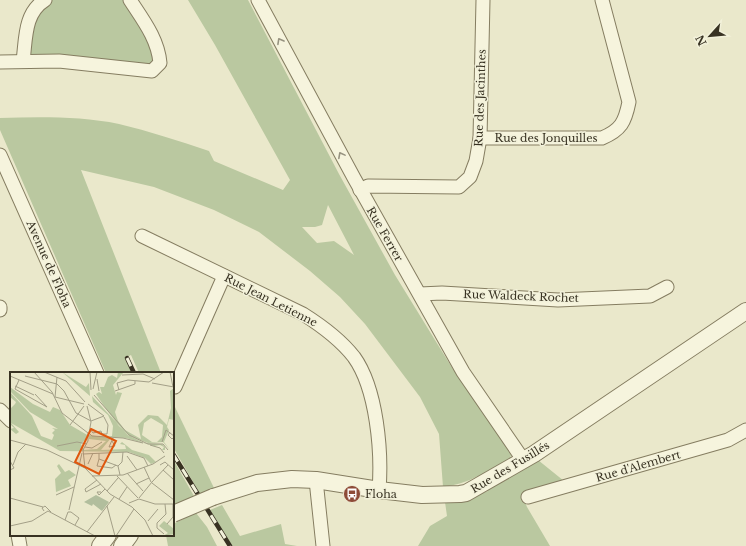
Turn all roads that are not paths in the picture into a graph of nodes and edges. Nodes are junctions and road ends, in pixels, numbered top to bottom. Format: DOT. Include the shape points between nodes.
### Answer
graph roads {
  1 [pos="45,0"];
  2 [pos="130,0"];
  3 [pos="258,0"];
  4 [pos="483,0"];
  5 [pos="602,0"];
  6 [pos="23,61"];
  7 [pos="0,62"];
  8 [pos="480,138"];
  9 [pos="0,155"];
  10 [pos="360,190"];
  11 [pos="142,236"];
  12 [pos="224,276"];
  13 [pos="667,287"];
  14 [pos="420,294"];
  15 [pos="0,307"];
  16 [pos="0,310"];
  17 [pos="746,311"];
  18 [pos="97,372"];
  19 [pos="175,387"];
  20 [pos="0,410"];
  21 [pos="10,420"];
  22 [pos="746,430"];
  23 [pos="524,460"];
  24 [pos="316,480"];
  25 [pos="379,490"];
  26 [pos="528,497"];
  27 [pos="174,514"];
  28 [pos="18,536"];
  29 [pos="107,536"];
  30 [pos="129,536"];
  31 [pos="20,546"];
  32 [pos="100,546"];
  33 [pos="122,546"];
  34 [pos="323,546"];
  1 -- 6 [label="street" via="32,11"];
  2 -- 6 [label="street" via="160,52 160,64 152,71 59,61"];
  10 -- 3 [label="street, Rue Ferrer, one-way"];
  4 -- 8 [label="street, Rue des Jacinthes"];
  5 -- 8 [label="street, Rue des Jonquilles" via="629,102 621,126 602,138"];
  6 -- 7 [label="street"];
  8 -- 10 [label="street, Rue des Jacinthes" via="470,177 459,187 368,186"];
  9 -- 18 [label="street, Avenue de Floha"];
  10 -- 14 [label="street, Rue Ferrer"];
  11 -- 12 [label="street, Rue Jean Letienne"];
  12 -- 19 [label="street"];
  12 -- 25 [label="street, Rue Jean Letienne" via="303,314 324,327 354,358 363,373 376,416"];
  13 -- 14 [label="street, Rue Waldeck Rochet" via="650,296 558,300"];
  14 -- 23 [label="street, Rue Ferrer" via="463,372"];
  15 -- 16 [label="street"];
  17 -- 23 [label="street, Rue des Fusillés"];
  20 -- 21 [label="street"];
  22 -- 26 [label="street, Rue d'Alembert" via="728,440"];
  23 -- 25 [label="street, Rue des Fusillés" via="477,488 460,494 422,495"];
  24 -- 25 [label="street, Rue des Fusillés"];
  24 -- 27 [label="street, Rue des Fusillés, bridge" via="271,481 241,488"];
  24 -- 34 [label="street"];
  28 -- 31 [label="street"];
  29 -- 32 [label="street"];
  30 -- 33 [label="street"];
}
